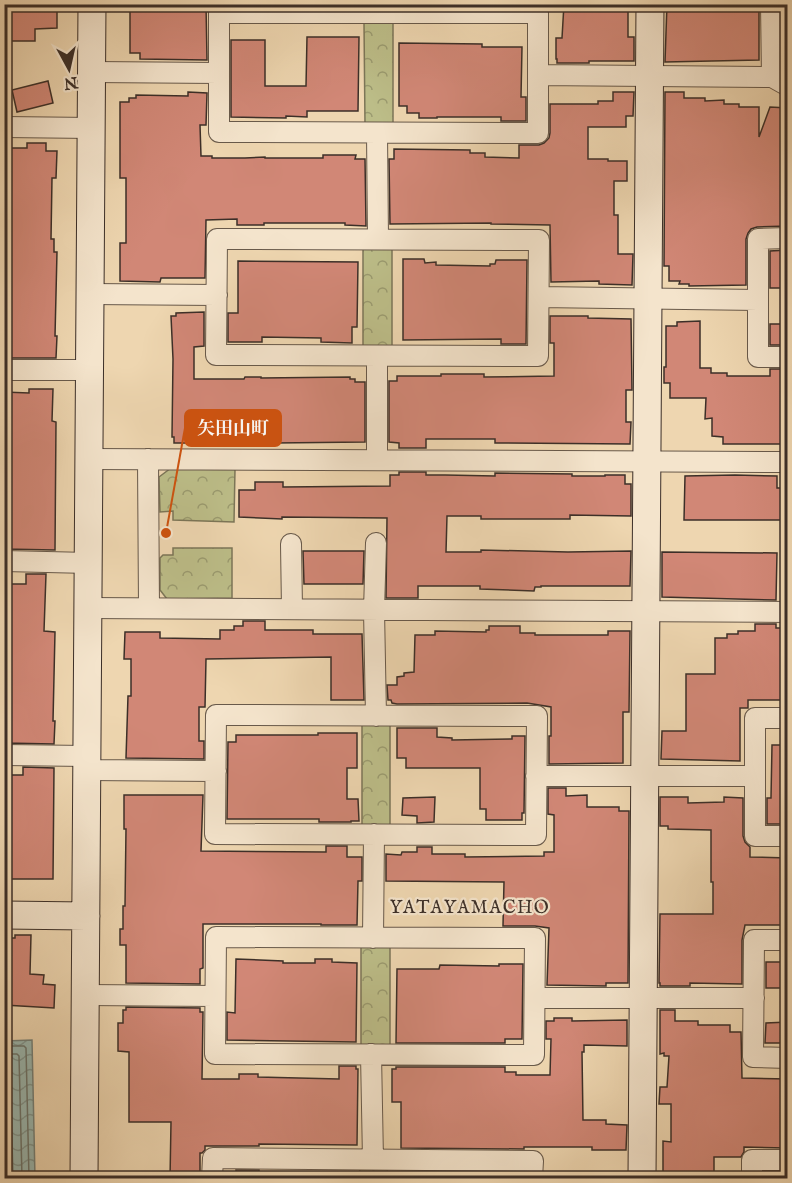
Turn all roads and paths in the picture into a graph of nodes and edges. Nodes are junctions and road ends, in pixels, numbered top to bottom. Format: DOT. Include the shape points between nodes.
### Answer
graph roads {
  1 [pos="92,4"];
  2 [pos="650,4"];
  3 [pos="771,4"];
  4 [pos="381,9"];
  5 [pos="92,72"];
  6 [pos="219,73"];
  7 [pos="538,75"];
  8 [pos="649,76"];
  9 [pos="780,82"];
  10 [pos="4,127"];
  11 [pos="92,128"];
  12 [pos="377,133"];
  13 [pos="788,238"];
  14 [pos="378,239"];
  15 [pos="90,294"];
  16 [pos="217,295"];
  17 [pos="538,297"];
  18 [pos="648,299"];
  19 [pos="758,300"];
  20 [pos="377,356"];
  21 [pos="788,357"];
  22 [pos="4,370"];
  23 [pos="90,370"];
  24 [pos="89,459"];
  25 [pos="148,459"];
  26 [pos="377,460"];
  27 [pos="647,461"];
  28 [pos="788,462"];
  29 [pos="291,543"];
  30 [pos="376,543"];
  31 [pos="4,561"];
  32 [pos="88,563"];
  33 [pos="88,608"];
  34 [pos="150,608"];
  35 [pos="292,609"];
  36 [pos="374,610"];
  37 [pos="646,612"];
  38 [pos="788,612"];
  39 [pos="376,716"];
  40 [pos="788,718"];
  41 [pos="4,755"];
  42 [pos="87,763"];
  43 [pos="216,771"];
  44 [pos="536,776"];
  45 [pos="645,776"];
  46 [pos="755,776"];
  47 [pos="374,834"];
  48 [pos="788,836"];
  49 [pos="4,915"];
  50 [pos="86,916"];
  51 [pos="373,938"];
  52 [pos="788,940"];
  53 [pos="85,995"];
  54 [pos="215,996"];
  55 [pos="535,998"];
  56 [pos="644,998"];
  57 [pos="754,998"];
  58 [pos="371,1054"];
  59 [pos="788,1058"];
  60 [pos="373,1160"];
  61 [pos="788,1160"];
  62 [pos="84,1179"];
  63 [pos="212,1179"];
  64 [pos="532,1179"];
  65 [pos="642,1179"];
  66 [pos="752,1179"];
  1 -- 5 [label="street"];
  2 -- 8 [label="street"];
  3 -- 9 [label="street"];
  4 -- 6 [label="street" via="219,13"];
  4 -- 7 [label="street" via="538,13"];
  5 -- 6 [label="street"];
  5 -- 11 [label="street"];
  6 -- 12 [label="street" via="219,132"];
  7 -- 8 [label="street"];
  7 -- 12 [label="street" via="538,133"];
  8 -- 9 [label="street"];
  8 -- 18 [label="street"];
  10 -- 11 [label="street"];
  11 -- 15 [label="street"];
  12 -- 14 [label="street"];
  13 -- 19 [label="street" via="758,239"];
  14 -- 16 [label="street" via="217,239"];
  14 -- 17 [label="street" via="539,240"];
  15 -- 16 [label="street"];
  15 -- 23 [label="street"];
  16 -- 20 [label="street" via="216,355"];
  17 -- 18 [label="street"];
  17 -- 20 [label="street" via="538,356"];
  18 -- 19 [label="street"];
  18 -- 27 [label="street"];
  19 -- 21 [label="street" via="758,357"];
  20 -- 26 [label="street"];
  22 -- 23 [label="street"];
  23 -- 24 [label="street"];
  24 -- 25 [label="street"];
  24 -- 32 [label="street"];
  25 -- 26 [label="street"];
  25 -- 34 [label="street"];
  26 -- 27 [label="street"];
  27 -- 28 [label="street"];
  27 -- 37 [label="street"];
  29 -- 35 [label="street"];
  30 -- 36 [label="street"];
  31 -- 32 [label="street"];
  32 -- 33 [label="street"];
  33 -- 34 [label="street"];
  33 -- 42 [label="street"];
  34 -- 35 [label="street"];
  35 -- 36 [label="street"];
  36 -- 37 [label="street"];
  36 -- 39 [label="street"];
  37 -- 38 [label="street"];
  37 -- 45 [label="street"];
  39 -- 43 [label="street" via="216,715"];
  39 -- 44 [label="street" via="537,716"];
  40 -- 46 [label="street" via="755,718"];
  41 -- 42 [label="street"];
  42 -- 43 [label="street"];
  42 -- 50 [label="street"];
  43 -- 47 [label="street" via="215,834"];
  44 -- 45 [label="street"];
  44 -- 47 [label="street" via="536,835"];
  45 -- 46 [label="street"];
  45 -- 56 [label="street"];
  46 -- 48 [label="street" via="755,836"];
  47 -- 51 [label="street"];
  49 -- 50 [label="street"];
  50 -- 53 [label="street"];
  51 -- 54 [label="street" via="216,937"];
  51 -- 55 [label="street" via="535,938"];
  52 -- 57 [label="street" via="754,940"];
  53 -- 54 [label="street"];
  53 -- 62 [label="street"];
  54 -- 58 [label="street" via="215,1054"];
  55 -- 56 [label="street"];
  55 -- 58 [label="street" via="534,1055"];
  56 -- 57 [label="street"];
  56 -- 65 [label="street"];
  57 -- 59 [label="street" via="753,1058"];
  58 -- 60 [label="street"];
  60 -- 63 [label="street" via="213,1158"];
  60 -- 64 [label="street" via="532,1161"];
  61 -- 66 [label="street" via="752,1160"];
}
